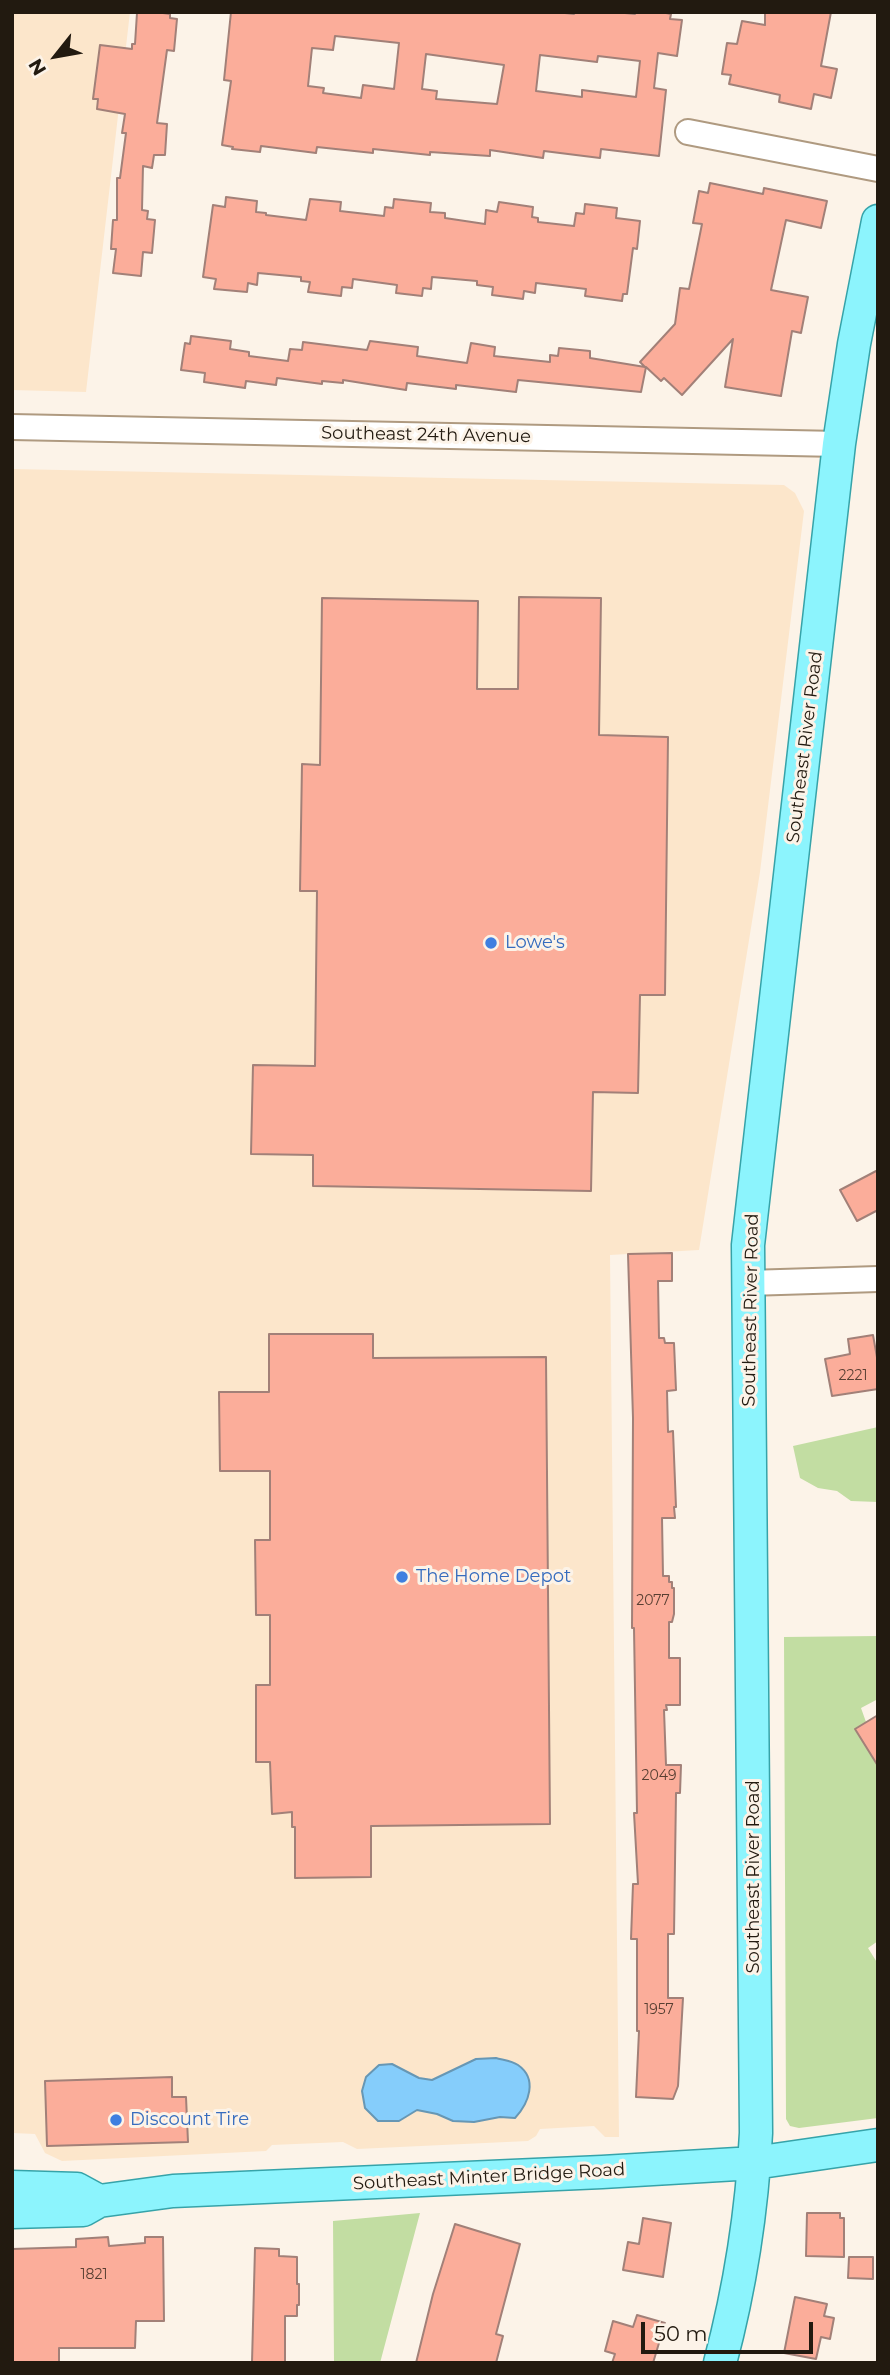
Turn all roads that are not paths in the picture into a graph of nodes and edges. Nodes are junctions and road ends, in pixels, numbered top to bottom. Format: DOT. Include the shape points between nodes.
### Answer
graph roads {
  1 [pos="688,132"];
  2 [pos="878,169"];
  3 [pos="878,221"];
  4 [pos="12,427"];
  5 [pos="839,444"];
  6 [pos="878,1279"];
  7 [pos="748,1283"];
  8 [pos="878,2146"];
  9 [pos="754,2163"];
  10 [pos="12,2187"];
  11 [pos="99,2201"];
  12 [pos="12,2212"];
  13 [pos="720,2363"];
  1 -- 2 [label="street"];
  3 -- 5 [label="main road, Southeast River Road"];
  4 -- 5 [label="street, Southeast 24th Avenue"];
  5 -- 7 [label="main road, Southeast River Road" via="753,1193"];
  6 -- 7 [label="street"];
  7 -- 9 [label="main road, Southeast River Road"];
  8 -- 9 [label="main road, Southeast Minter Bridge Road"];
  9 -- 11 [label="main road, Southeast Minter Bridge Road" via="173,2191"];
  9 -- 13 [label="main road, Southeast River Road" via="737,2292"];
  10 -- 11 [label="main road, Southeast Minter Bridge Road" via="77,2189"];
  11 -- 12 [label="main road, Southeast Minter Bridge Road" via="83,2210"];
}
